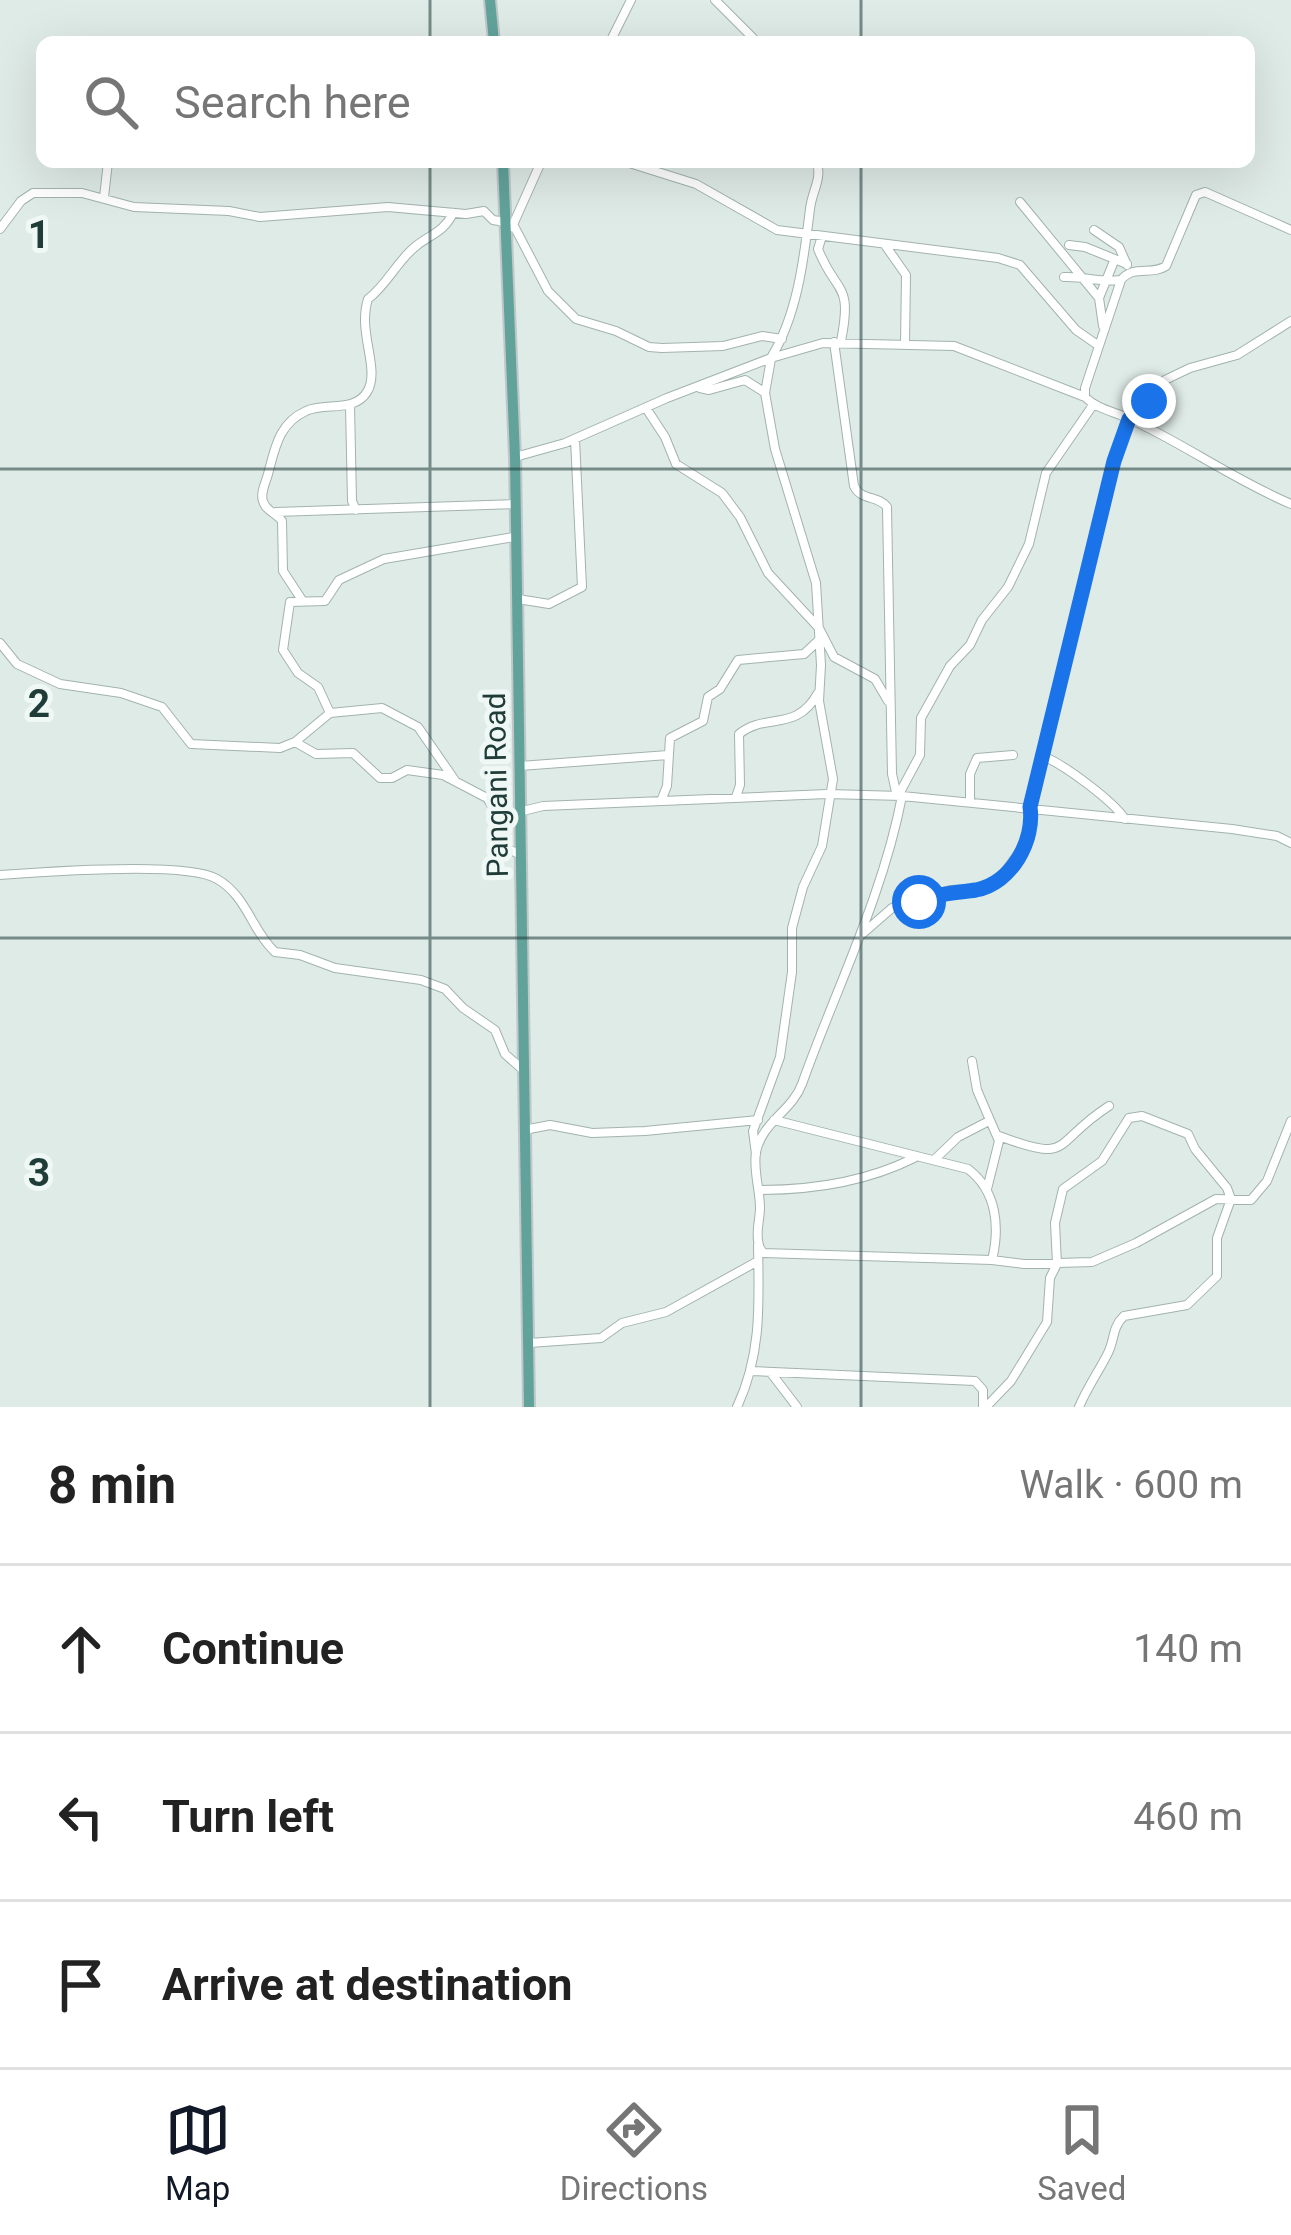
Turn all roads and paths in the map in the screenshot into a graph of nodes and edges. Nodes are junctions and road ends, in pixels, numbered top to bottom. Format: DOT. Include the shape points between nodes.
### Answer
graph roads {
  1 [pos="490,0"];
  2 [pos="631,0"];
  3 [pos="715,0"];
  4 [pos="493,36"];
  5 [pos="613,36"];
  6 [pos="751,36"];
  7 [pos="108,168"];
  8 [pos="504,168"];
  9 [pos="538,168"];
  10 [pos="645,168"];
  11 [pos="818,168"];
  12 [pos="104,196"];
  13 [pos="1021,202"];
  14 [pos="453,213"];
  15 [pos="509,223"];
  16 [pos="0,229"];
  17 [pos="1094,230"];
  18 [pos="1291,230"];
  19 [pos="810,234"];
  20 [pos="823,236"];
  21 [pos="883,243"];
  22 [pos="1069,245"];
  23 [pos="1120,247"];
  24 [pos="1114,260"];
  25 [pos="1129,268"];
  26 [pos="1080,275"];
  27 [pos="1064,278"];
  28 [pos="1122,279"];
  29 [pos="1105,281"];
  30 [pos="1099,298"];
  31 [pos="1291,320"];
  32 [pos="1103,334"];
  33 [pos="782,339"];
  34 [pos="838,342"];
  35 [pos="905,344"];
  36 [pos="1100,346"];
  37 [pos="771,358"];
  38 [pos="696,388"];
  39 [pos="765,393"];
  40 [pos="1085,397"];
  41 [pos="350,405"];
  42 [pos="1093,405"];
  43 [pos="645,408"];
  44 [pos="1129,419"];
  45 [pos="575,439"];
  46 [pos="515,457"];
  47 [pos="515,503"];
  48 [pos="1291,504"];
  49 [pos="357,511"];
  50 [pos="274,512"];
  51 [pos="514,537"];
  52 [pos="518,599"];
  53 [pos="302,600"];
  54 [pos="819,628"];
  55 [pos="820,639"];
  56 [pos="0,643"];
  57 [pos="818,692"];
  58 [pos="889,702"];
  59 [pos="330,713"];
  60 [pos="295,742"];
  61 [pos="668,754"];
  62 [pos="1012,755"];
  63 [pos="1045,757"];
  64 [pos="520,766"];
  65 [pos="454,779"];
  66 [pos="827,794"];
  67 [pos="899,796"];
  68 [pos="735,798"];
  69 [pos="660,802"];
  70 [pos="970,802"];
  71 [pos="1030,807"];
  72 [pos="519,812"];
  73 [pos="1126,820"];
  74 [pos="1291,829"];
  75 [pos="1277,836"];
  76 [pos="1291,843"];
  77 [pos="520,855"];
  78 [pos="0,874"];
  79 [pos="861,935"];
  80 [pos="972,1061"];
  81 [pos="523,1070"];
  82 [pos="1109,1106"];
  83 [pos="758,1120"];
  84 [pos="772,1120"];
  85 [pos="989,1121"];
  86 [pos="1291,1121"];
  87 [pos="524,1130"];
  88 [pos="998,1136"];
  89 [pos="756,1154"];
  90 [pos="916,1157"];
  91 [pos="934,1160"];
  92 [pos="759,1190"];
  93 [pos="987,1191"];
  94 [pos="1231,1199"];
  95 [pos="758,1244"];
  96 [pos="992,1260"];
  97 [pos="758,1261"];
  98 [pos="1057,1264"];
  99 [pos="527,1344"];
  100 [pos="751,1371"];
  101 [pos="770,1372"];
  102 [pos="529,1407"];
  103 [pos="737,1407"];
  104 [pos="797,1407"];
  105 [pos="984,1407"];
  106 [pos="1078,1407"];
  1 -- 4 [label="main road"];
  2 -- 5 [label="street"];
  3 -- 6 [label="street"];
  7 -- 12 [label="street"];
  8 -- 15 [label="main road, Pangani Road"];
  9 -- 15 [label="street"];
  10 -- 19 [label="street" via="696,184 777,230"];
  11 -- 19 [label="street"];
  12 -- 14 [label="street" via="134,207 260,218 388,207"];
  12 -- 16 [label="street" via="33,193"];
  13 -- 26 [label="street"];
  14 -- 15 [label="street" via="484,212"];
  14 -- 41 [label="street" via="368,299 364,337 373,378"];
  15 -- 33 [label="street" via="548,291 582,322 662,348"];
  15 -- 46 [label="main road, Pangani Road"];
  17 -- 23 [label="street"];
  18 -- 25 [label="street" via="1201,193 1166,266"];
  19 -- 20 [label="street"];
  19 -- 33 [label="street"];
  20 -- 21 [label="street"];
  20 -- 34 [label="street" via="818,249 846,303"];
  21 -- 35 [label="street" via="906,274"];
  21 -- 36 [label="street" via="1019,265"];
  22 -- 24 [label="street"];
  23 -- 24 [label="street"];
  23 -- 25 [label="street"];
  24 -- 25 [label="street"];
  24 -- 29 [label="street"];
  25 -- 28 [label="street"];
  26 -- 27 [label="street"];
  26 -- 29 [label="street"];
  26 -- 30 [label="street"];
  28 -- 29 [label="street"];
  28 -- 32 [label="street"];
  29 -- 30 [label="street"];
  30 -- 32 [label="street"];
  31 -- 44 [label="street" via="1237,355 1171,376"];
  32 -- 36 [label="street"];
  33 -- 37 [label="street"];
  34 -- 35 [label="street"];
  34 -- 37 [label="street"];
  34 -- 58 [label="street" via="854,486 887,507"];
  35 -- 40 [label="street" via="954,346"];
  36 -- 40 [label="street"];
  37 -- 38 [label="street"];
  37 -- 39 [label="street"];
  38 -- 39 [label="street" via="745,380"];
  38 -- 43 [label="street"];
  39 -- 54 [label="street" via="814,574"];
  40 -- 42 [label="street"];
  41 -- 49 [label="street"];
  41 -- 50 [label="street" via="302,412 279,435 262,498"];
  42 -- 44 [label="street"];
  42 -- 67 [label="street" via="1046,473 1029,544 1008,587 922,718 920,752"];
  43 -- 45 [label="street"];
  43 -- 54 [label="street" via="676,464 722,493 768,573"];
  44 -- 48 [label="street"];
  44 -- 63 [label="street"];
  45 -- 46 [label="street"];
  45 -- 52 [label="street" via="583,587 549,604"];
  46 -- 47 [label="main road, Pangani Road"];
  47 -- 49 [label="street"];
  47 -- 51 [label="main road, Pangani Road"];
  49 -- 50 [label="street"];
  50 -- 53 [label="street" via="284,533 284,575"];
  51 -- 52 [label="main road, Pangani Road"];
  51 -- 53 [label="street" via="384,559 339,580 325,601"];
  52 -- 64 [label="main road, Pangani Road"];
  53 -- 59 [label="street" via="290,602 283,650"];
  54 -- 55 [label="street"];
  54 -- 58 [label="street" via="837,661 875,679"];
  55 -- 57 [label="street"];
  55 -- 61 [label="street" via="806,653 738,660 708,697 703,721 672,735"];
  56 -- 60 [label="street" via="16,664 60,684 162,707 191,744 268,750"];
  57 -- 66 [label="street" via="833,767"];
  57 -- 68 [label="street" via="794,718 739,734"];
  58 -- 67 [label="street"];
  59 -- 60 [label="street"];
  59 -- 65 [label="street" via="382,708 412,722"];
  60 -- 65 [label="street" via="316,754 353,753 380,778 406,770"];
  61 -- 64 [label="street"];
  61 -- 69 [label="street"];
  62 -- 70 [label="street" via="975,761"];
  63 -- 71 [label="street"];
  63 -- 73 [label="street" via="1064,764"];
  64 -- 72 [label="main road, Pangani Road"];
  65 -- 77 [label="street" via="487,798 506,848"];
  66 -- 67 [label="street"];
  66 -- 68 [label="street"];
  66 -- 83 [label="street" via="822,846 792,928 780,1057"];
  67 -- 70 [label="street"];
  67 -- 79 [label="street"];
  68 -- 69 [label="street"];
  69 -- 72 [label="street"];
  70 -- 71 [label="street"];
  71 -- 73 [label="street"];
  71 -- 79 [label="street" via="1030,838 998,880 892,908"];
  72 -- 77 [label="main road, Pangani Road"];
  73 -- 75 [label="street"];
  74 -- 75 [label="street"];
  75 -- 76 [label="street"];
  77 -- 81 [label="main road, Pangani Road"];
  78 -- 81 [label="street" via="211,875 242,902 275,952 446,989 495,1030"];
  79 -- 84 [label="street" via="799,1090"];
  80 -- 85 [label="street"];
  81 -- 87 [label="main road, Pangani Road"];
  82 -- 88 [label="street" via="1051,1152"];
  83 -- 87 [label="street" via="645,1131"];
  83 -- 89 [label="street"];
  84 -- 89 [label="street"];
  84 -- 90 [label="street"];
  85 -- 88 [label="street"];
  85 -- 91 [label="street"];
  86 -- 94 [label="street" via="1257,1195"];
  87 -- 99 [label="main road, Pangani Road"];
  88 -- 93 [label="street"];
  89 -- 92 [label="street"];
  90 -- 91 [label="street"];
  90 -- 92 [label="street" via="875,1176 806,1191"];
  91 -- 93 [label="street" via="968,1169"];
  92 -- 95 [label="street"];
  93 -- 96 [label="street" via="998,1237"];
  94 -- 98 [label="street" via="1216,1199 1113,1255"];
  94 -- 98 [label="street" via="1191,1136 1134,1115 1102,1161 1064,1189"];
  94 -- 106 [label="street" via="1217,1238 1217,1276 1187,1305 1116,1323"];
  95 -- 96 [label="street" via="774,1256"];
  95 -- 97 [label="street"];
  96 -- 98 [label="street"];
  97 -- 99 [label="street" via="601,1338"];
  97 -- 100 [label="street" via="760,1326"];
  98 -- 105 [label="street" via="1048,1322"];
  99 -- 102 [label="main road, Pangani Road"];
  100 -- 101 [label="street"];
  100 -- 103 [label="street"];
  101 -- 104 [label="street"];
  101 -- 105 [label="street" via="975,1381"];
}
